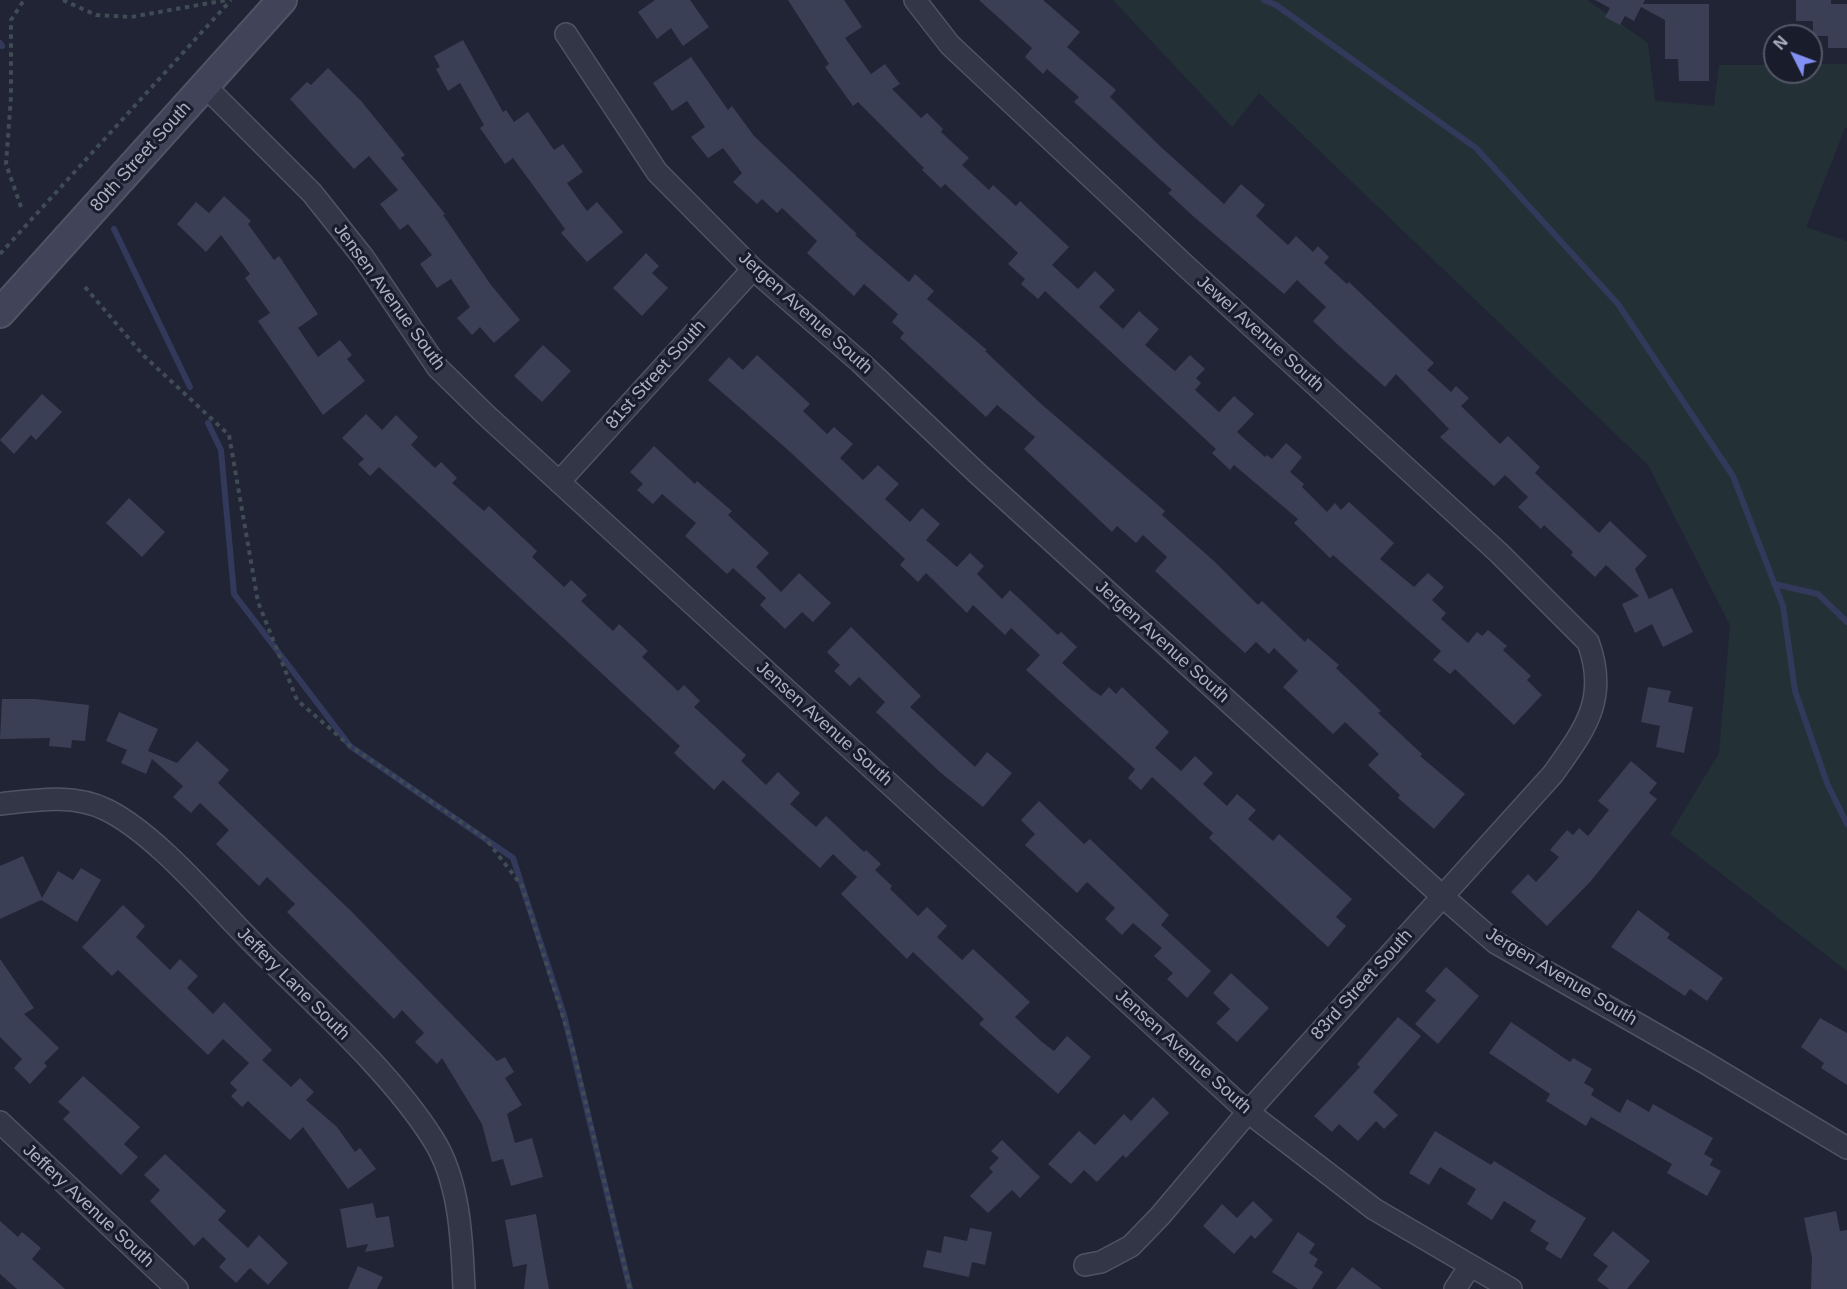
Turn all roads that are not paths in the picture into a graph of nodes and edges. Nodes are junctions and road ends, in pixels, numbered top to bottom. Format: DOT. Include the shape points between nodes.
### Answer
graph roads {
  1 [pos="282,0"];
  2 [pos="915,0"];
  3 [pos="566,34"];
  4 [pos="205,86"];
  5 [pos="753,268"];
  6 [pos="0,313"];
  7 [pos="559,482"];
  8 [pos="1595,671"];
  9 [pos="0,804"];
  10 [pos="1442,896"];
  11 [pos="1248,1112"];
  12 [pos="0,1122"];
  13 [pos="1847,1148"];
  14 [pos="1085,1265"];
  15 [pos="1470,1266"];
  16 [pos="177,1289"];
  17 [pos="464,1289"];
  18 [pos="1455,1289"];
  19 [pos="1511,1289"];
  1 -- 4 [label="main road, 80th Street South"];
  2 -- 8 [label="street, Jewel Avenue South" via="950,45 1499,553 1588,642"];
  3 -- 5 [label="street, Jergen Avenue South" via="657,172"];
  4 -- 6 [label="main road, 80th Street South"];
  4 -- 7 [label="street, Jensen Avenue South" via="312,193 363,257 438,368"];
  5 -- 7 [label="street, 81st Street South"];
  5 -- 10 [label="street, Jergen Avenue South"];
  7 -- 11 [label="street, Jensen Avenue South"];
  8 -- 10 [label="street, 83rd Street South" via="1596,692 1585,729 1553,774"];
  9 -- 17 [label="street, Jeffery Lane South" via="44,798 74,800 107,810 158,846 386,1078 434,1140 452,1185"];
  10 -- 11 [label="street, 83rd Street South"];
  10 -- 13 [label="street, Jergen Avenue South" via="1496,943"];
  11 -- 14 [label="street, 83rd Street South" via="1131,1246 1101,1262"];
  11 -- 15 [label="street, Jensen Avenue South" via="1374,1209"];
  12 -- 16 [label="street, Jeffery Avenue South"];
  15 -- 18 [label="street"];
  15 -- 19 [label="street, Jensen Avenue South"];
}
